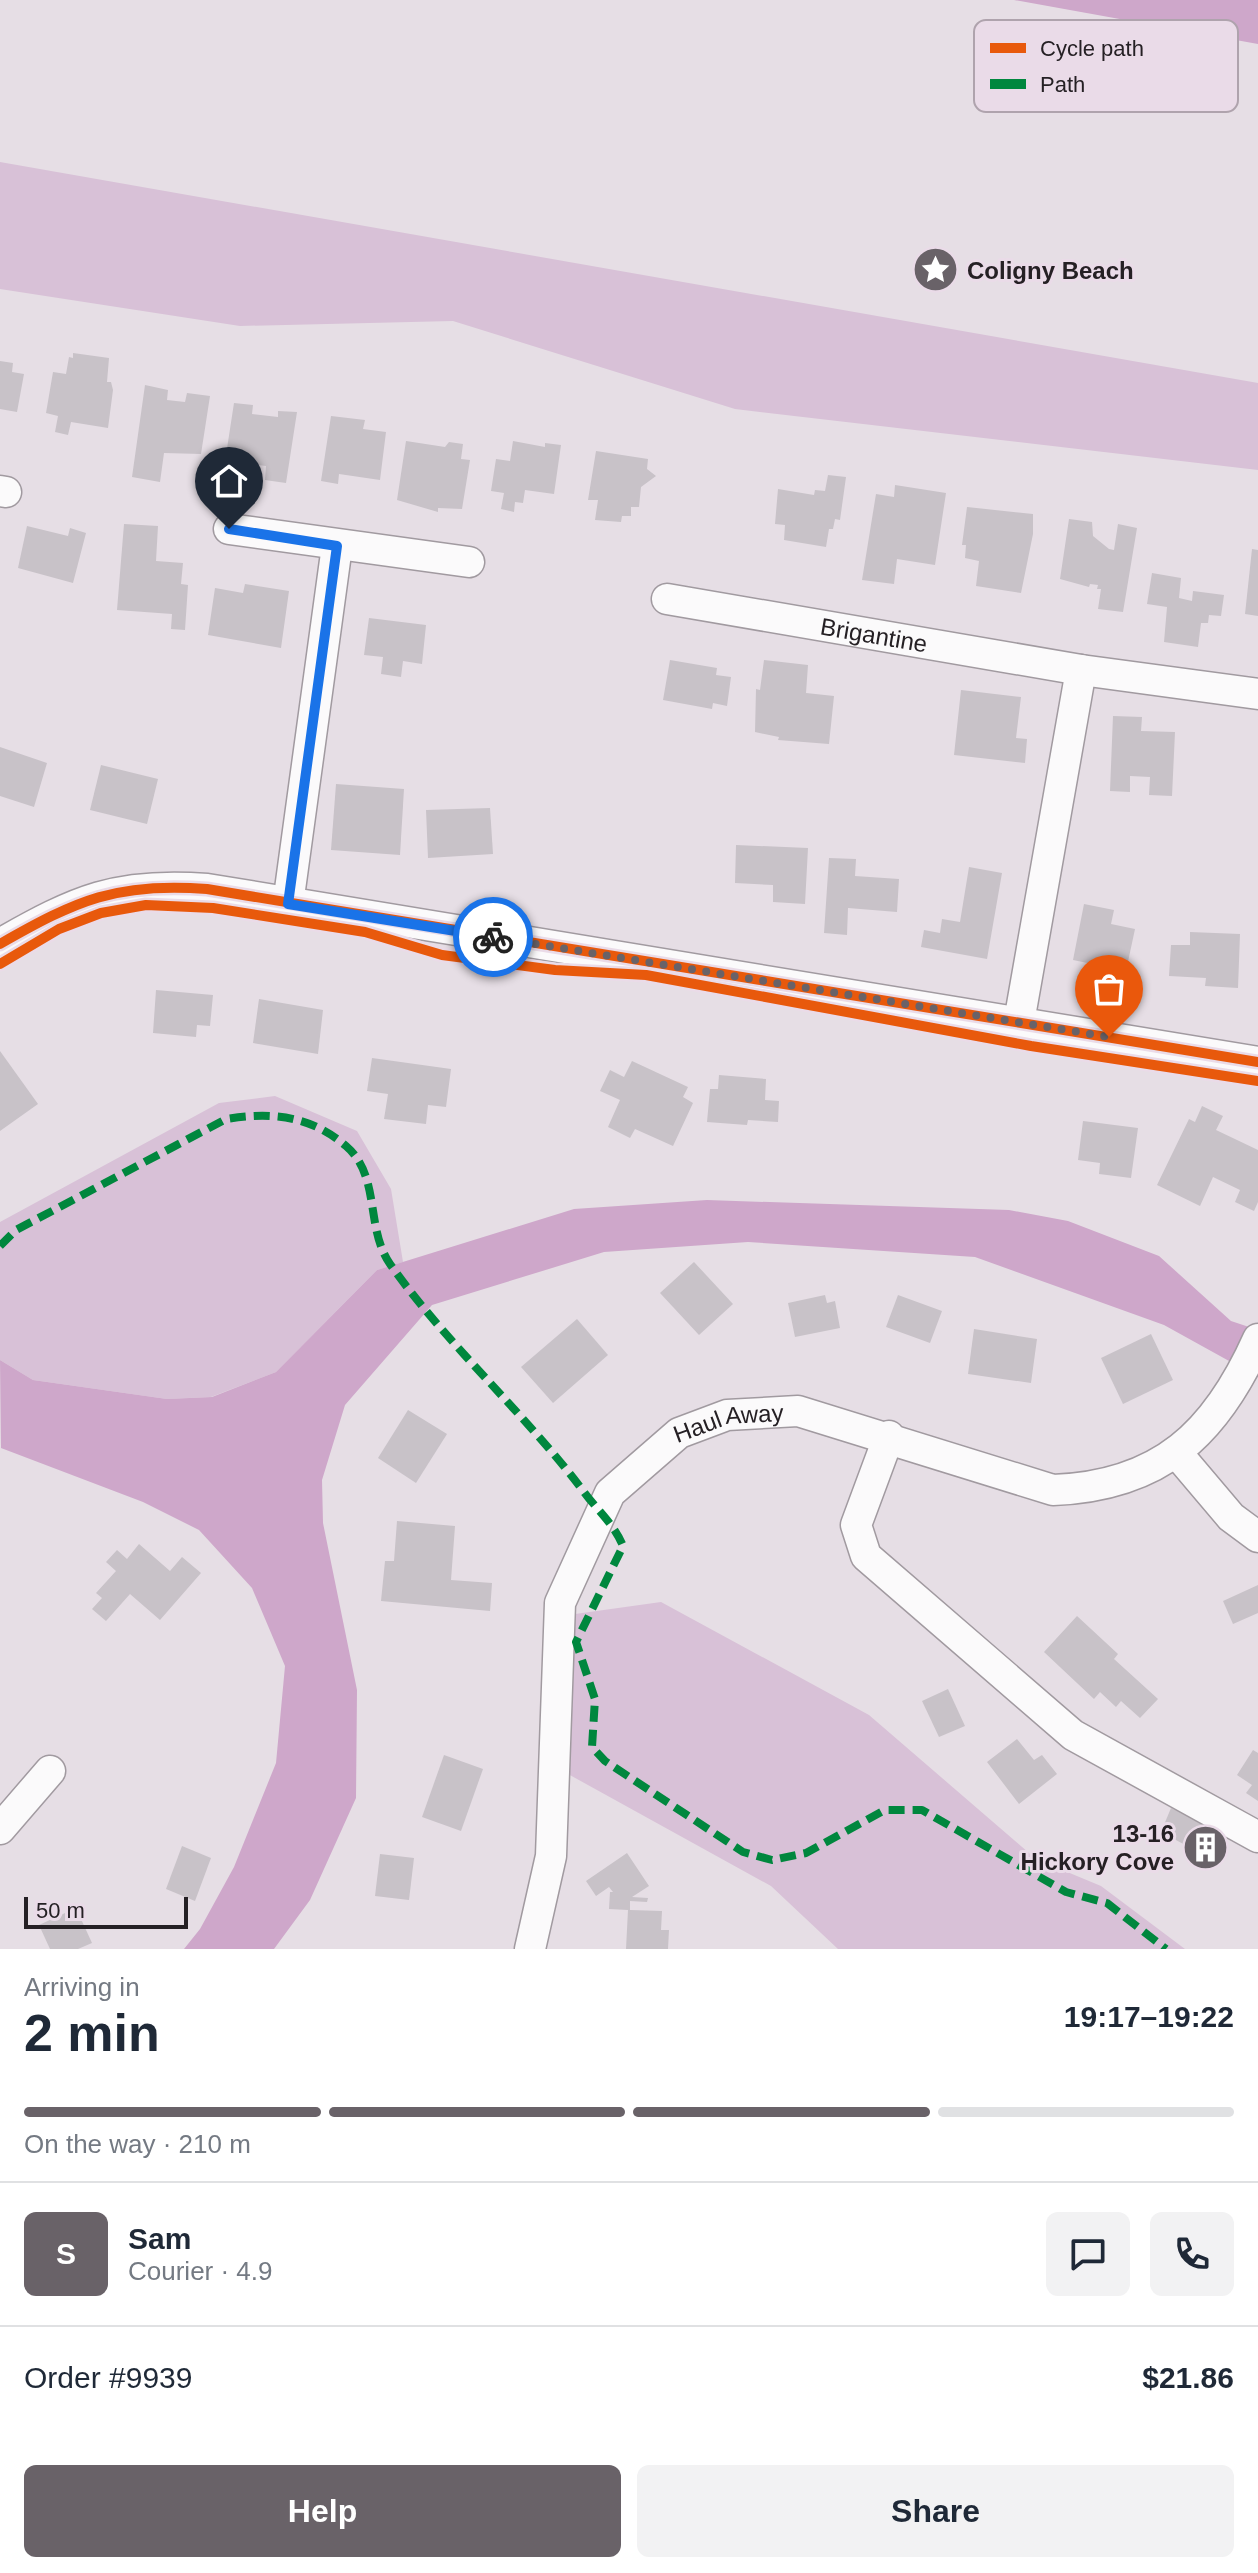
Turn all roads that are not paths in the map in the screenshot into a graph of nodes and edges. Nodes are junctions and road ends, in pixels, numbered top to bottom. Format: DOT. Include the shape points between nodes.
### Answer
graph roads {
  1 [pos="229,529"];
  2 [pos="337,546"];
  3 [pos="469,562"];
  4 [pos="667,599"];
  5 [pos="1081,670"];
  6 [pos="1258,694"];
  7 [pos="288,904"];
  8 [pos="0,944"];
  9 [pos="1019,1022"];
  10 [pos="1258,1062"];
  11 [pos="1258,1339"];
  12 [pos="889,1436"];
  13 [pos="1176,1452"];
  14 [pos="1258,1537"];
  15 [pos="50,1771"];
  16 [pos="0,1829"];
  17 [pos="1258,1837"];
  18 [pos="530,1949"];
  1 -- 2 [label="street"];
  2 -- 3 [label="street"];
  2 -- 7 [label="street"];
  4 -- 5 [label="street, Brigantine"];
  5 -- 6 [label="street, Brigantine"];
  5 -- 9 [label="street"];
  7 -- 8 [label="street" via="207,889 134,888 73,904"];
  7 -- 9 [label="street"];
  9 -- 10 [label="street"];
  11 -- 13 [label="street, Haul Away" via="1218,1413"];
  12 -- 13 [label="street, Haul Away" via="1053,1490 1094,1488 1132,1476"];
  12 -- 17 [label="street" via="856,1525 866,1556 1073,1735"];
  12 -- 18 [label="street, Haul Away" via="798,1411 727,1415 679,1433 610,1493 560,1603 551,1856"];
  13 -- 14 [label="street" via="1231,1517"];
  15 -- 16 [label="street"];
}
